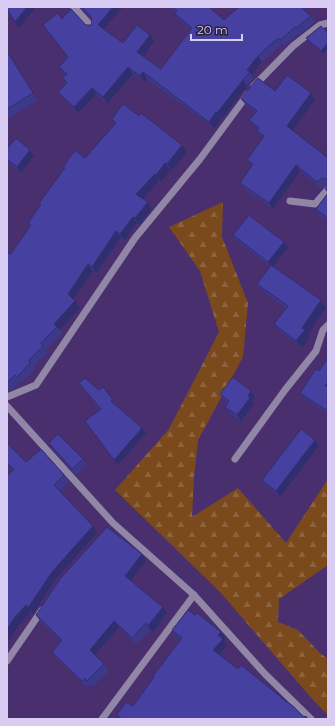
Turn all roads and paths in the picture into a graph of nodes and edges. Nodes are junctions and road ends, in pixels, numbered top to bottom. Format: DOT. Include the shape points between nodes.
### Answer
graph roads {
  1 [pos="74,7"];
  2 [pos="328,23"];
  3 [pos="92,27"];
  4 [pos="328,189"];
  5 [pos="290,201"];
  6 [pos="328,325"];
  7 [pos="7,397"];
  8 [pos="7,406"];
  9 [pos="235,459"];
  10 [pos="113,523"];
  11 [pos="108,529"];
  12 [pos="194,595"];
  13 [pos="44,606"];
  14 [pos="7,661"];
  15 [pos="102,719"];
  16 [pos="311,719"];
  1 -- 3 [label="street"];
  2 -- 7 [label="street" via="293,46 251,89 200,160 135,238 36,385"];
  4 -- 5 [label="street" via="316,204"];
  6 -- 9 [label="street" via="323,330 316,351"];
  8 -- 10 [label="street"];
  10 -- 11 [label="street"];
  10 -- 12 [label="street"];
  12 -- 15 [label="street"];
  12 -- 16 [label="street" via="265,674"];
  13 -- 14 [label="street"];
}
